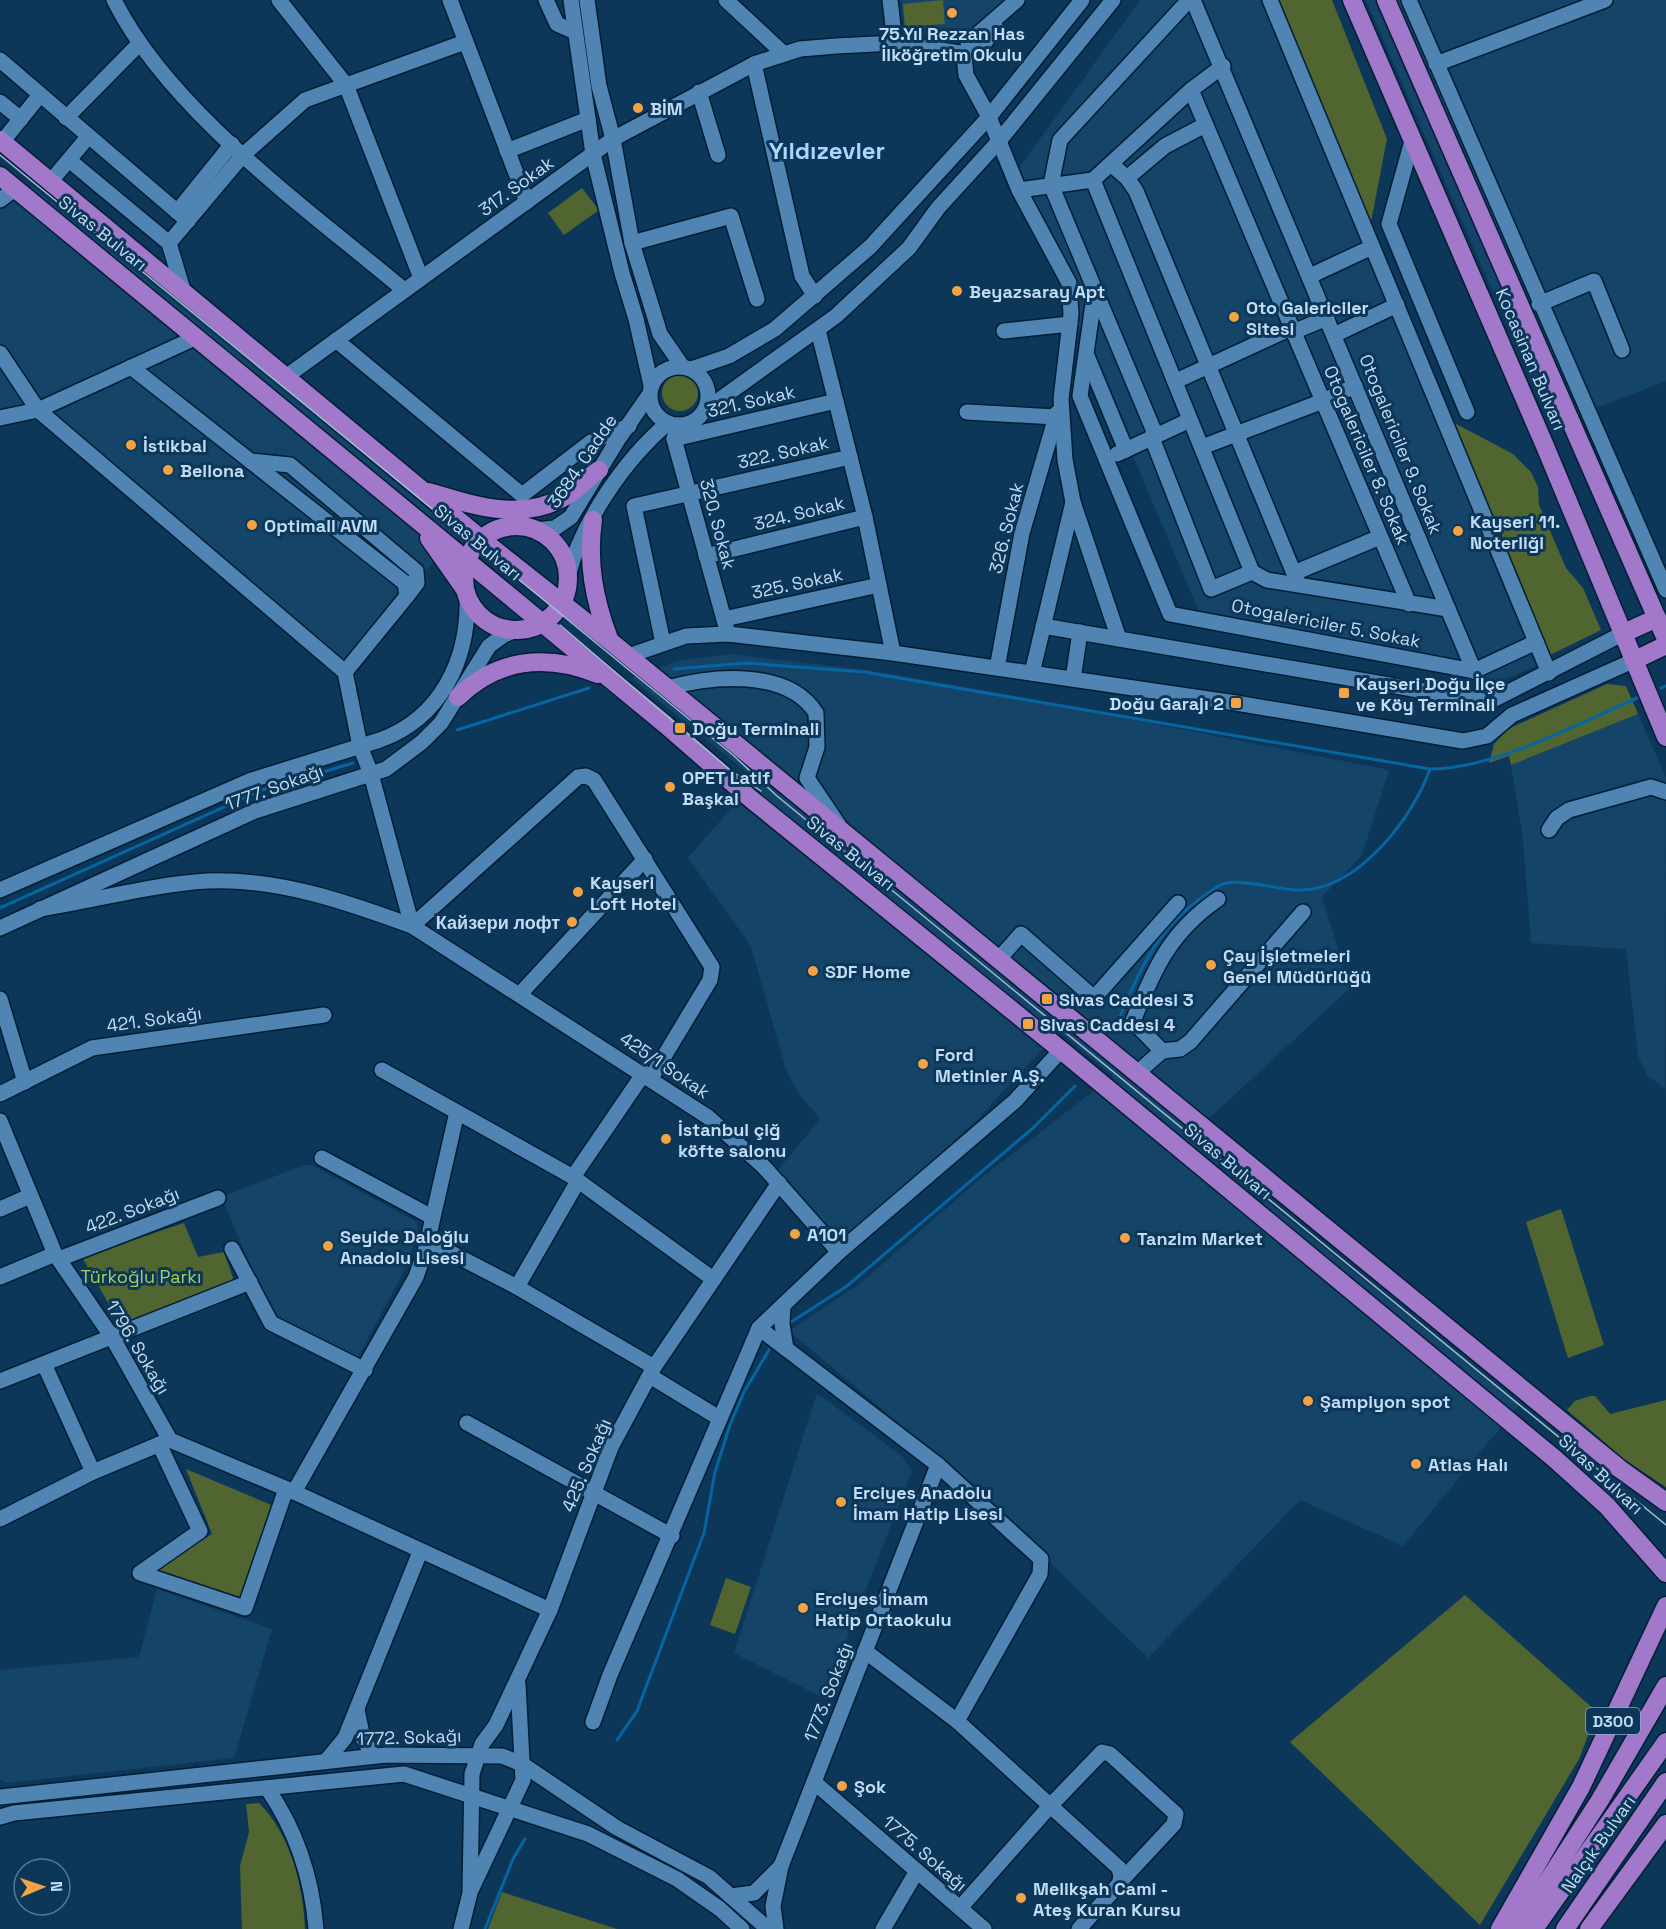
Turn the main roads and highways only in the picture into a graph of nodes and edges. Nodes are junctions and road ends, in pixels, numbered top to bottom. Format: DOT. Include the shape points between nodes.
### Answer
graph roads {
  1 [pos="1352,0"];
  2 [pos="1386,0"];
  3 [pos="1,141"];
  4 [pos="0,176"];
  5 [pos="599,470"];
  6 [pos="423,490"];
  7 [pos="414,517"];
  8 [pos="593,519"];
  9 [pos="481,539"];
  10 [pos="466,560"];
  11 [pos="466,593"];
  12 [pos="562,603"];
  13 [pos="1657,618"];
  14 [pos="542,623"];
  15 [pos="1624,633"];
  16 [pos="1666,639"];
  17 [pos="610,641"];
  18 [pos="1666,645"];
  19 [pos="1635,660"];
  20 [pos="606,678"];
  21 [pos="458,697"];
  22 [pos="1666,737"];
  23 [pos="1642,1486"];
  24 [pos="1666,1495"];
  25 [pos="1666,1502"];
  26 [pos="1666,1573"];
  27 [pos="1666,1605"];
  28 [pos="1666,1686"];
  29 [pos="1666,1742"];
  30 [pos="1666,1782"];
  31 [pos="1666,1824"];
  32 [pos="1500,1929"];
  33 [pos="1517,1929"];
  34 [pos="1534,1929"];
  35 [pos="1565,1929"];
  36 [pos="1588,1929"];
  1 -- 15 [label="highway, Kocasinan Bulvarı"];
  2 -- 13 [label="highway, Kocasinan Bulvarı"];
  3 -- 6 [label="highway, Sivas Bulvarı"];
  4 -- 7 [label="highway, Sivas Bulvarı"];
  5 -- 6 [label="highway" via="562,499 522,510 484,508"];
  6 -- 9 [label="highway, Sivas Bulvarı"];
  7 -- 10 [label="highway, Sivas Bulvarı"];
  7 -- 11 [label="highway"];
  8 -- 17 [label="highway" via="593,586"];
  9 -- 10 [label="highway"];
  9 -- 12 [label="highway, Sivas Bulvarı"];
  9 -- 12 [label="highway" via="505,527 523,526 548,537 560,550 568,576"];
  10 -- 11 [label="highway"];
  10 -- 14 [label="highway, Sivas Bulvarı"];
  11 -- 14 [label="highway" via="483,619 499,628 516,630"];
  12 -- 14 [label="highway"];
  12 -- 17 [label="highway, Sivas Bulvarı"];
  13 -- 15 [label="highway"];
  13 -- 16 [label="highway, Kocasinan Bulvarı"];
  14 -- 20 [label="highway, Sivas Bulvarı"];
  15 -- 19 [label="highway, Kocasinan Bulvarı"];
  17 -- 23 [label="highway, Sivas Bulvarı"];
  18 -- 19 [label="highway"];
  19 -- 22 [label="highway, Kocasinan Bulvarı"];
  20 -- 21 [label="highway" via="563,664 523,662 484,676"];
  20 -- 26 [label="highway, Sivas Bulvarı" via="1554,1459 1607,1506"];
  23 -- 24 [label="highway"];
  23 -- 25 [label="highway, Sivas Bulvarı"];
  27 -- 32 [label="highway, D300" via="1556,1835"];
  28 -- 33 [label="highway" via="1600,1800"];
  29 -- 34 [label="highway"];
  30 -- 35 [label="highway, Nalçık Bulvarı"];
  31 -- 36 [label="highway"];
}
